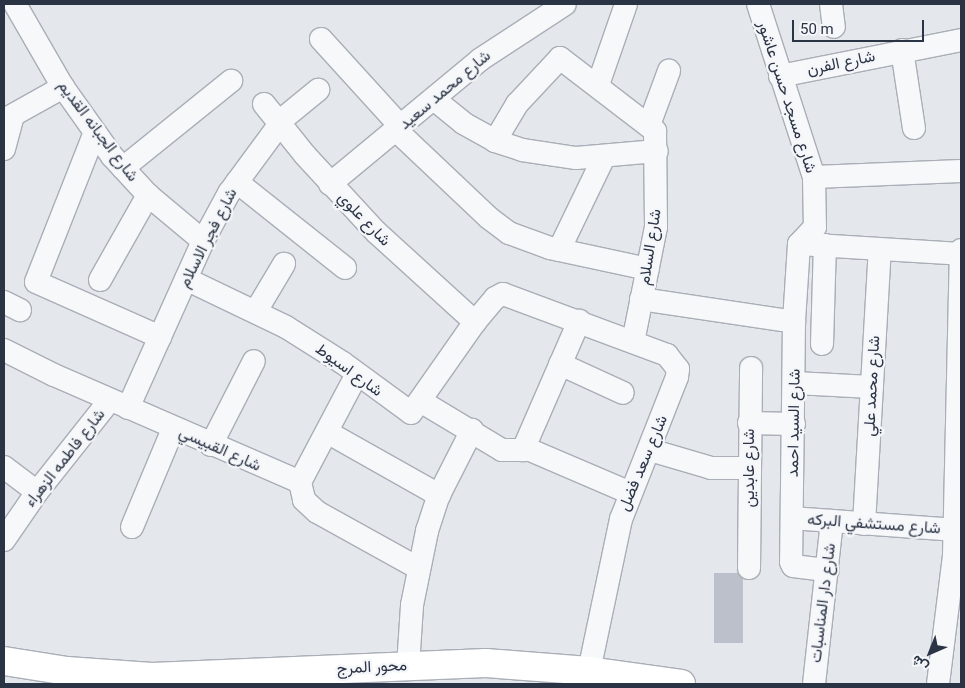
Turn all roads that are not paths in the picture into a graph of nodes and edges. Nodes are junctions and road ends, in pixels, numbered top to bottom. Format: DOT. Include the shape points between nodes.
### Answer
graph roads {
  1 [pos="15,4"];
  2 [pos="565,4"];
  3 [pos="626,4"];
  4 [pos="758,4"];
  5 [pos="830,4"];
  6 [pos="834,27"];
  7 [pos="321,39"];
  8 [pos="961,40"];
  9 [pos="902,50"];
  10 [pos="669,71"];
  11 [pos="780,76"];
  12 [pos="231,81"];
  13 [pos="598,85"];
  14 [pos="63,87"];
  15 [pos="318,90"];
  16 [pos="435,100"];
  17 [pos="264,104"];
  18 [pos="8,117"];
  19 [pos="649,125"];
  20 [pos="281,126"];
  21 [pos="914,128"];
  22 [pos="399,129"];
  23 [pos="95,132"];
  24 [pos="495,141"];
  25 [pos="4,149"];
  26 [pos="657,151"];
  27 [pos="604,157"];
  28 [pos="123,168"];
  29 [pos="961,171"];
  30 [pos="814,177"];
  31 [pos="237,182"];
  32 [pos="330,184"];
  33 [pos="148,195"];
  34 [pos="203,241"];
  35 [pos="799,244"];
  36 [pos="825,245"];
  37 [pos="880,249"];
  38 [pos="559,250"];
  39 [pos="961,252"];
  40 [pos="284,264"];
  41 [pos="345,268"];
  42 [pos="648,269"];
  43 [pos="186,279"];
  44 [pos="100,280"];
  45 [pos="641,299"];
  46 [pos="256,311"];
  47 [pos="960,311"];
  48 [pos="579,321"];
  49 [pos="475,322"];
  50 [pos="794,322"];
  51 [pos="160,337"];
  52 [pos="632,342"];
  53 [pos="822,344"];
  54 [pos="4,350"];
  55 [pos="254,361"];
  56 [pos="560,364"];
  57 [pos="751,368"];
  58 [pos="357,374"];
  59 [pos="794,383"];
  60 [pos="872,387"];
  61 [pos="624,393"];
  62 [pos="422,402"];
  63 [pos="119,404"];
  64 [pos="749,423"];
  65 [pos="794,424"];
  66 [pos="173,428"];
  67 [pos="472,430"];
  68 [pos="327,432"];
  69 [pos="211,445"];
  70 [pos="523,450"];
  71 [pos="650,450"];
  72 [pos="4,467"];
  73 [pos="749,468"];
  74 [pos="300,482"];
  75 [pos="37,492"];
  76 [pos="628,492"];
  77 [pos="439,495"];
  78 [pos="792,518"];
  79 [pos="832,521"];
  80 [pos="864,524"];
  81 [pos="132,527"];
  82 [pos="956,530"];
  83 [pos="4,540"];
  84 [pos="418,568"];
  85 [pos="749,568"];
  86 [pos="828,570"];
  87 [pos="4,662"];
  88 [pos="408,666"];
  89 [pos="589,671"];
  90 [pos="524,674"];
  91 [pos="681,684"];
  92 [pos="814,684"];
  93 [pos="938,684"];
  1 -- 14 [label="street, شارع الجبانه القديم"];
  2 -- 16 [label="street, شارع محمد سعيد" via="504,42"];
  3 -- 13 [label="street"];
  4 -- 11 [label="street, شارع مسجد حسن عاشور"];
  5 -- 6 [label="street"];
  7 -- 22 [label="street"];
  8 -- 9 [label="street, شارع الفرن"];
  9 -- 11 [label="street, شارع الفرن"];
  9 -- 21 [label="street"];
  10 -- 19 [label="street"];
  11 -- 30 [label="street, شارع مسجد حسن عاشور"];
  12 -- 28 [label="street"];
  13 -- 19 [label="street"];
  13 -- 24 [label="street" via="563,58 558,59 517,104"];
  14 -- 18 [label="street"];
  14 -- 23 [label="street, شارع الجبانه القديم"];
  15 -- 20 [label="street, شارع فجر الاسلام" via="285,117"];
  16 -- 22 [label="street, شارع محمد سعيد"];
  16 -- 24 [label="street" via="463,123"];
  17 -- 20 [label="street, شارع علوي"];
  18 -- 25 [label="street"];
  19 -- 26 [label="street, شارع السلام" via="656,134"];
  20 -- 31 [label="street, شارع فجر الاسلام"];
  20 -- 32 [label="street, شارع علوي"];
  22 -- 32 [label="street, شارع محمد سعيد"];
  22 -- 38 [label="street" via="489,218 509,233"];
  23 -- 28 [label="street, شارع الجبانه القديم"];
  23 -- 51 [label="street" via="36,282"];
  24 -- 27 [label="street" via="548,156"];
  26 -- 27 [label="street"];
  26 -- 42 [label="street, شارع السلام" via="656,227"];
  27 -- 38 [label="street"];
  28 -- 33 [label="street, شارع الجبانه القديم"];
  29 -- 30 [label="street"];
  30 -- 35 [label="street, شارع مسجد حسن عاشور" via="815,227"];
  31 -- 34 [label="street, شارع فجر الاسلام"];
  31 -- 41 [label="street"];
  32 -- 49 [label="street, شارع علوي" via="376,232"];
  33 -- 34 [label="street, شارع الجبانه القديم"];
  33 -- 44 [label="street"];
  34 -- 43 [label="street, شارع فجر الاسلام"];
  35 -- 36 [label="street"];
  35 -- 50 [label="street, شارع السيد احمد"];
  36 -- 37 [label="street"];
  36 -- 53 [label="street"];
  37 -- 39 [label="street"];
  37 -- 60 [label="street, شارع محمد علي"];
  38 -- 42 [label="street"];
  39 -- 47 [label="street"];
  40 -- 46 [label="street"];
  42 -- 45 [label="street, شارع السلام"];
  43 -- 46 [label="street, شارع اسيوط"];
  43 -- 51 [label="street, شارع فجر الاسلام"];
  45 -- 50 [label="street"];
  45 -- 52 [label="street, شارع السلام"];
  46 -- 58 [label="street, شارع اسيوط"];
  47 -- 82 [label="street"];
  48 -- 49 [label="street" via="509,293 495,298"];
  48 -- 52 [label="street"];
  48 -- 56 [label="street"];
  49 -- 62 [label="street"];
  50 -- 59 [label="street, شارع السيد احمد"];
  51 -- 63 [label="street, شارع فجر الاسلام"];
  52 -- 71 [label="street, شارع سعد فضل" via="667,355 678,369"];
  54 -- 63 [label="street, شارع القبيسي"];
  55 -- 69 [label="street"];
  56 -- 61 [label="street"];
  56 -- 70 [label="street"];
  57 -- 64 [label="street, شارع عابدين"];
  58 -- 62 [label="street, شارع اسيوط" via="409,413"];
  58 -- 68 [label="street"];
  59 -- 60 [label="street"];
  59 -- 65 [label="street, شارع السيد احمد"];
  60 -- 80 [label="street, شارع محمد علي"];
  62 -- 67 [label="street"];
  63 -- 66 [label="street, شارع القبيسي"];
  63 -- 75 [label="street, شارع فاطمه الزهراء"];
  64 -- 65 [label="street"];
  64 -- 73 [label="street, شارع عابدين"];
  65 -- 78 [label="street, شارع السيد احمد"];
  66 -- 69 [label="street, شارع القبيسي"];
  66 -- 81 [label="street"];
  67 -- 70 [label="street" via="502,450"];
  67 -- 77 [label="street"];
  68 -- 74 [label="street"];
  68 -- 77 [label="street"];
  69 -- 74 [label="street, شارع القبيسي"];
  70 -- 76 [label="street"];
  71 -- 73 [label="street" via="711,468"];
  71 -- 76 [label="street, شارع سعد فضل"];
  72 -- 75 [label="street"];
  73 -- 85 [label="street, شارع عابدين"];
  74 -- 84 [label="street" via="304,500 317,512"];
  75 -- 83 [label="street, شارع فاطمه الزهراء"];
  76 -- 89 [label="street, شارع سعد فضل"];
  77 -- 84 [label="street"];
  78 -- 79 [label="street, شارع مستشفي البركه"];
  78 -- 86 [label="street, شارع السيد احمد" via="792,564"];
  79 -- 80 [label="street, شارع مستشفي البركه"];
  79 -- 86 [label="street, شارع دار المناسبات"];
  80 -- 82 [label="street, شارع مستشفي البركه"];
  82 -- 93 [label="street"];
  84 -- 88 [label="street"];
  86 -- 92 [label="street, شارع دار المناسبات"];
  87 -- 88 [label="main road, محور المرج" via="75,672 161,677"];
  88 -- 90 [label="main road, محور المرج"];
  89 -- 90 [label="main road, محور المرج"];
  89 -- 91 [label="main road, محور المرج"];
}
